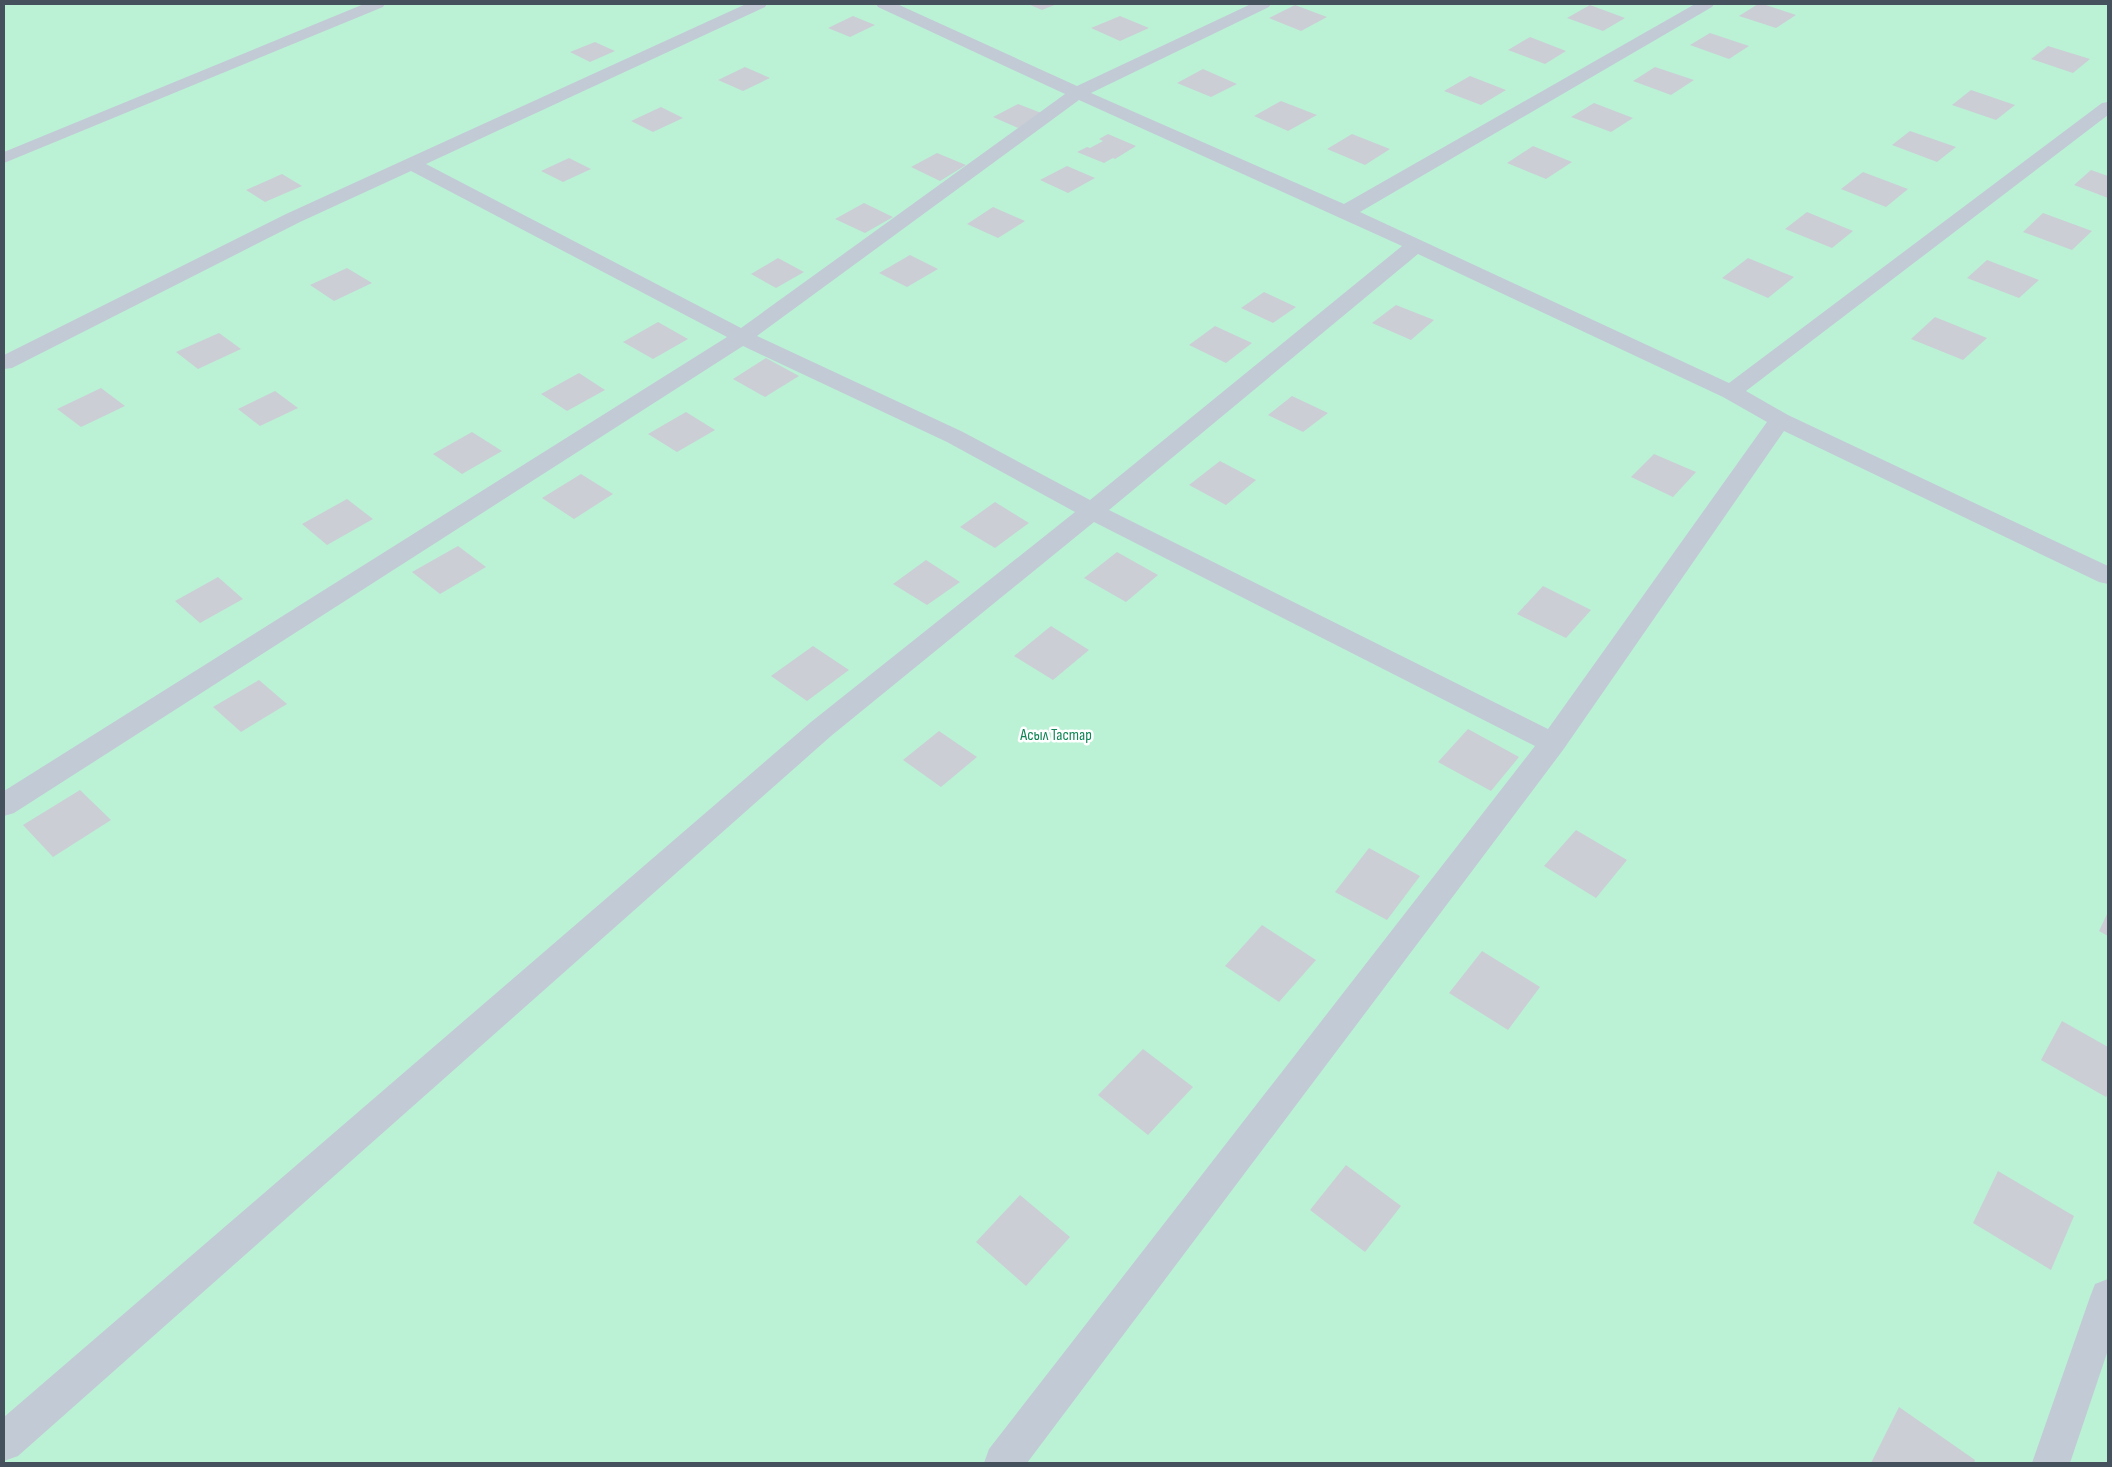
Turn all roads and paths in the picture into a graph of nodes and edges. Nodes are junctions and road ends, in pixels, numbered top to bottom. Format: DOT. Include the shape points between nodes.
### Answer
graph roads {
  1 [pos="377,4"];
  2 [pos="759,4"];
  3 [pos="884,4"];
  4 [pos="1263,4"];
  5 [pos="1706,4"];
  6 [pos="1077,93"];
  7 [pos="2108,107"];
  8 [pos="4,158"];
  9 [pos="412,164"];
  10 [pos="1345,212"];
  11 [pos="1415,246"];
  12 [pos="742,336"];
  13 [pos="4,363"];
  14 [pos="1731,392"];
  15 [pos="1780,420"];
  16 [pos="1092,511"];
  17 [pos="2108,576"];
  18 [pos="1553,744"];
  19 [pos="4,805"];
  20 [pos="2108,1297"];
  21 [pos="4,1442"];
  22 [pos="1003,1463"];
  23 [pos="2051,1463"];
  1 -- 8 [label="street"];
  2 -- 9 [label="street"];
  3 -- 6 [label="street"];
  4 -- 6 [label="street"];
  5 -- 10 [label="street"];
  6 -- 10 [label="street"];
  6 -- 12 [label="street"];
  7 -- 14 [label="street"];
  9 -- 12 [label="street"];
  9 -- 13 [label="street" via="293,218"];
  10 -- 11 [label="street"];
  11 -- 14 [label="street"];
  11 -- 16 [label="street"];
  12 -- 16 [label="street" via="955,437"];
  12 -- 19 [label="street"];
  14 -- 15 [label="street"];
  15 -- 17 [label="street"];
  15 -- 18 [label="street"];
  16 -- 18 [label="street"];
  16 -- 21 [label="street" via="821,729"];
  18 -- 22 [label="street"];
  20 -- 23 [label="street"];
}
